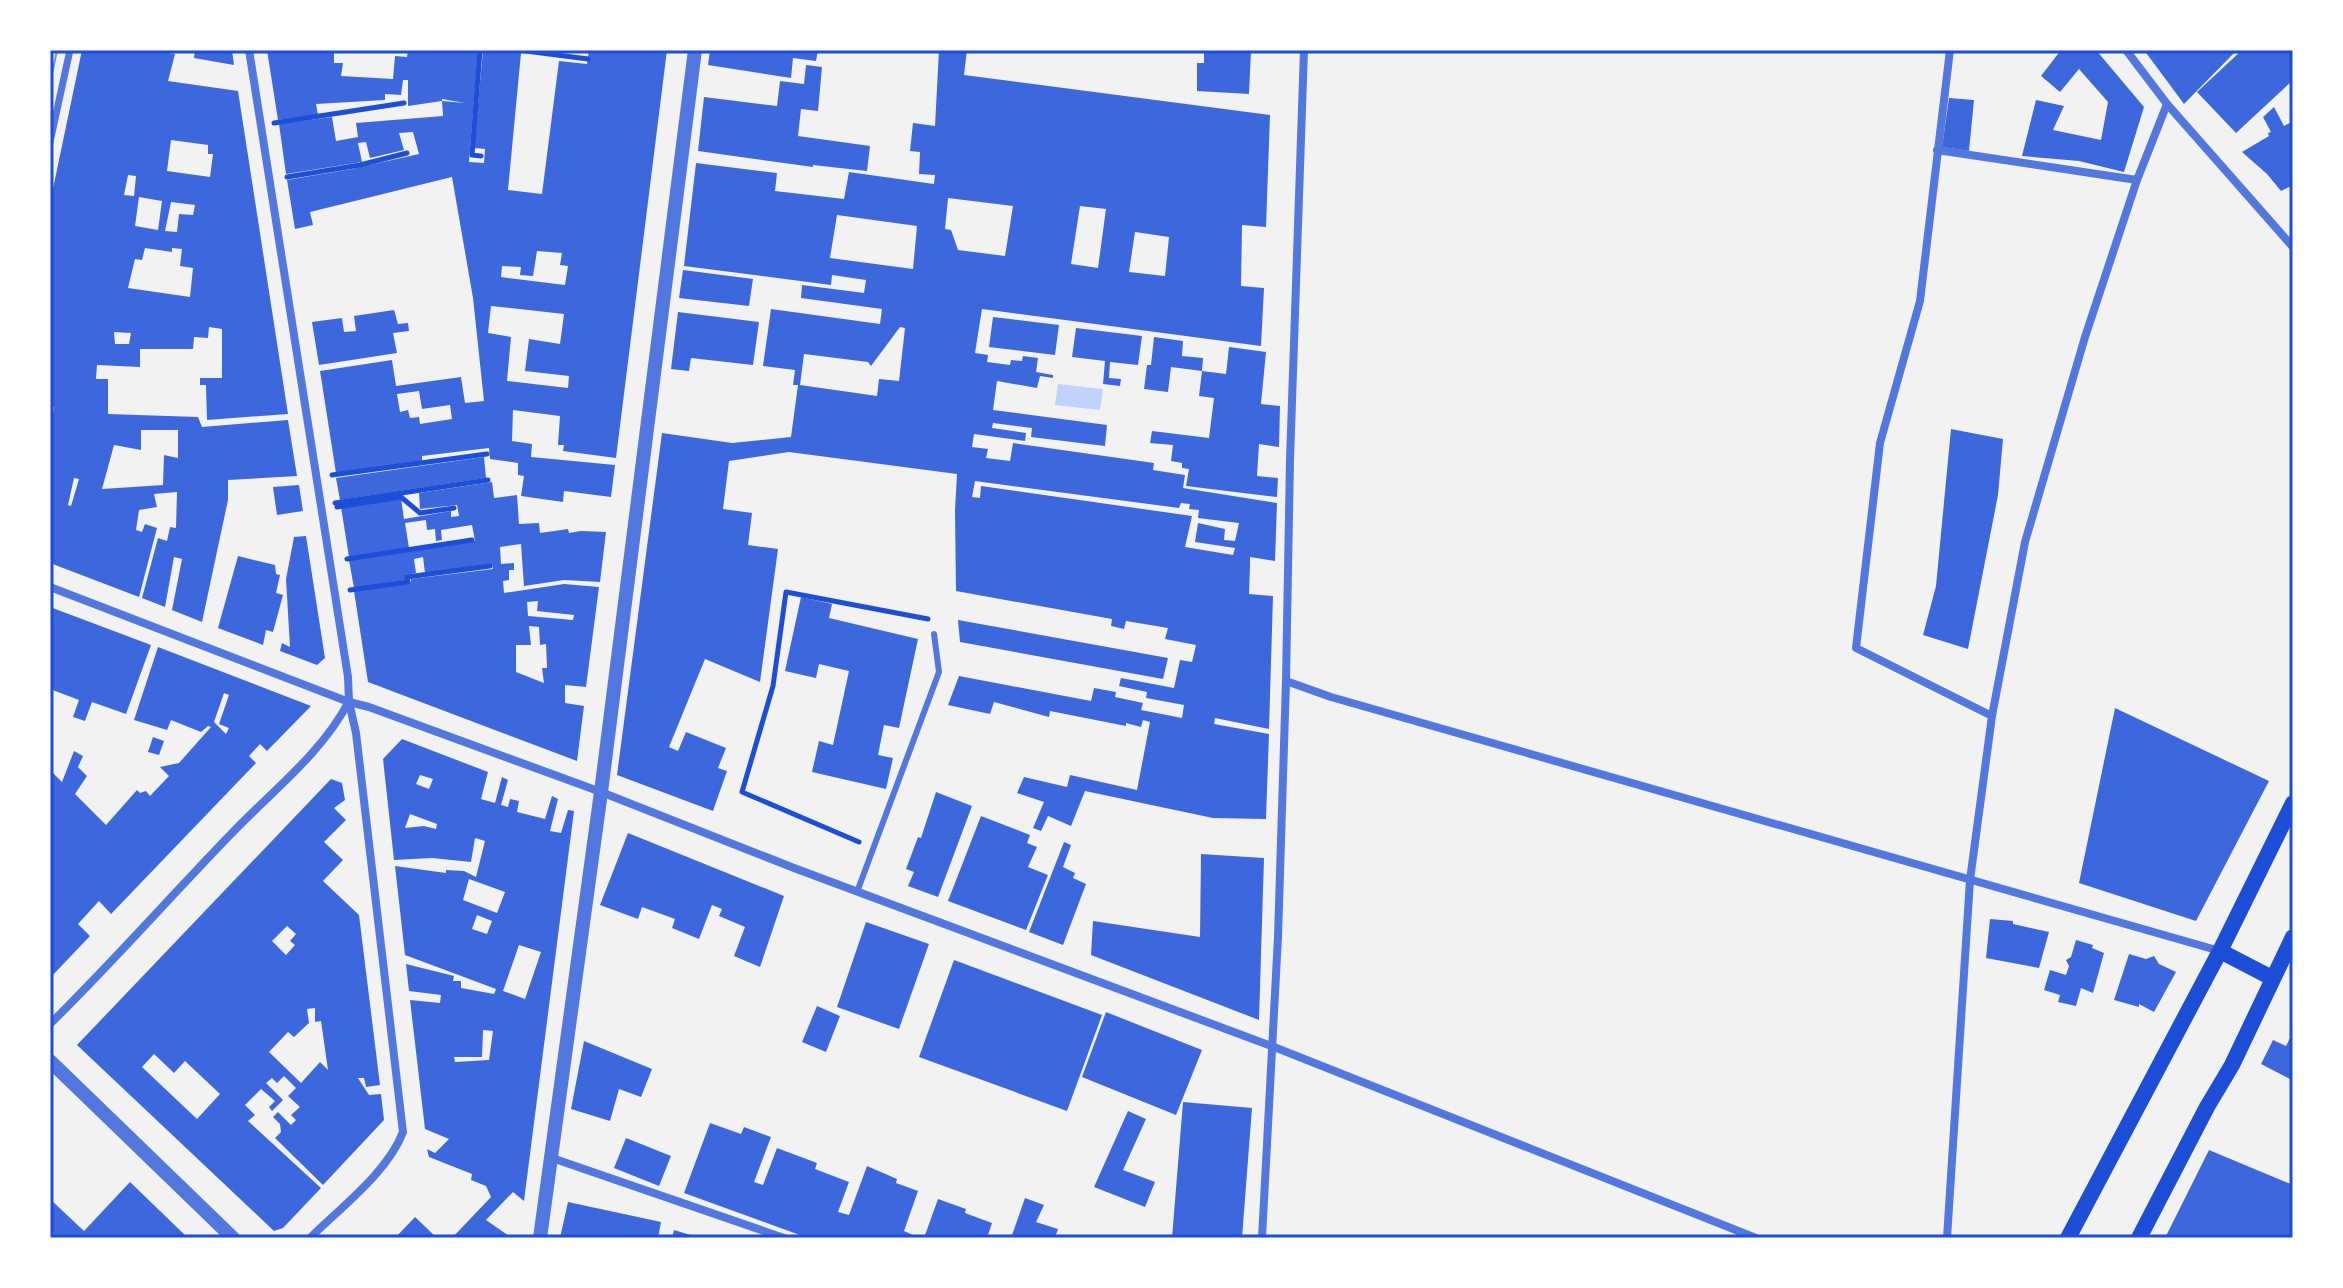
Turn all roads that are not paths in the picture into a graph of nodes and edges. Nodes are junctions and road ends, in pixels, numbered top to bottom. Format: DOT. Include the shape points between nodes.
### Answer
graph roads {
  1 [pos="70,50"];
  2 [pos="249,50"];
  3 [pos="695,50"];
  4 [pos="1304,50"];
  5 [pos="1950,50"];
  6 [pos="2126,50"];
  7 [pos="2167,104"];
  8 [pos="50,142"];
  9 [pos="1937,150"];
  10 [pos="2137,180"];
  11 [pos="2293,247"];
  12 [pos="50,587"];
  13 [pos="934,634"];
  14 [pos="1286,681"];
  15 [pos="349,702"];
  16 [pos="1992,716"];
  17 [pos="601,792"];
  18 [pos="2293,803"];
  19 [pos="1970,880"];
  20 [pos="857,892"];
  21 [pos="2293,937"];
  22 [pos="2220,951"];
  23 [pos="2272,978"];
  24 [pos="50,1024"];
  25 [pos="1274,1047"];
  26 [pos="50,1061"];
  27 [pos="552,1158"];
  28 [pos="233,1238"];
  29 [pos="310,1238"];
  30 [pos="540,1238"];
  31 [pos="784,1238"];
  32 [pos="1262,1238"];
  33 [pos="1756,1238"];
  34 [pos="1947,1238"];
  35 [pos="2068,1238"];
  36 [pos="2139,1238"];
  1 -- 8 [label="street"];
  2 -- 15 [label="street"];
  3 -- 17 [label="street"];
  4 -- 14 [label="street"];
  5 -- 9 [label="street"];
  6 -- 7 [label="street"];
  7 -- 10 [label="street"];
  7 -- 11 [label="street"];
  9 -- 10 [label="street"];
  9 -- 16 [label="street" via="1920,301 1880,443 1856,648"];
  10 -- 16 [label="street" via="2025,542"];
  12 -- 15 [label="street"];
  13 -- 20 [label="lane" via="939,672"];
  14 -- 19 [label="street"];
  14 -- 25 [label="street"];
  15 -- 17 [label="street"];
  15 -- 24 [label="street" via="320,745"];
  15 -- 29 [label="street" via="403,1132 385,1163"];
  16 -- 19 [label="street"];
  17 -- 20 [label="street"];
  17 -- 27 [label="street"];
  18 -- 22 [label="main road"];
  19 -- 22 [label="street"];
  19 -- 34 [label="street"];
  20 -- 25 [label="street"];
  21 -- 23 [label="main road"];
  22 -- 23 [label="main road"];
  22 -- 35 [label="main road"];
  23 -- 36 [label="main road" via="2232,1065"];
  25 -- 32 [label="street"];
  25 -- 33 [label="street"];
  26 -- 28 [label="street"];
  27 -- 30 [label="street"];
  27 -- 31 [label="street"];
}
